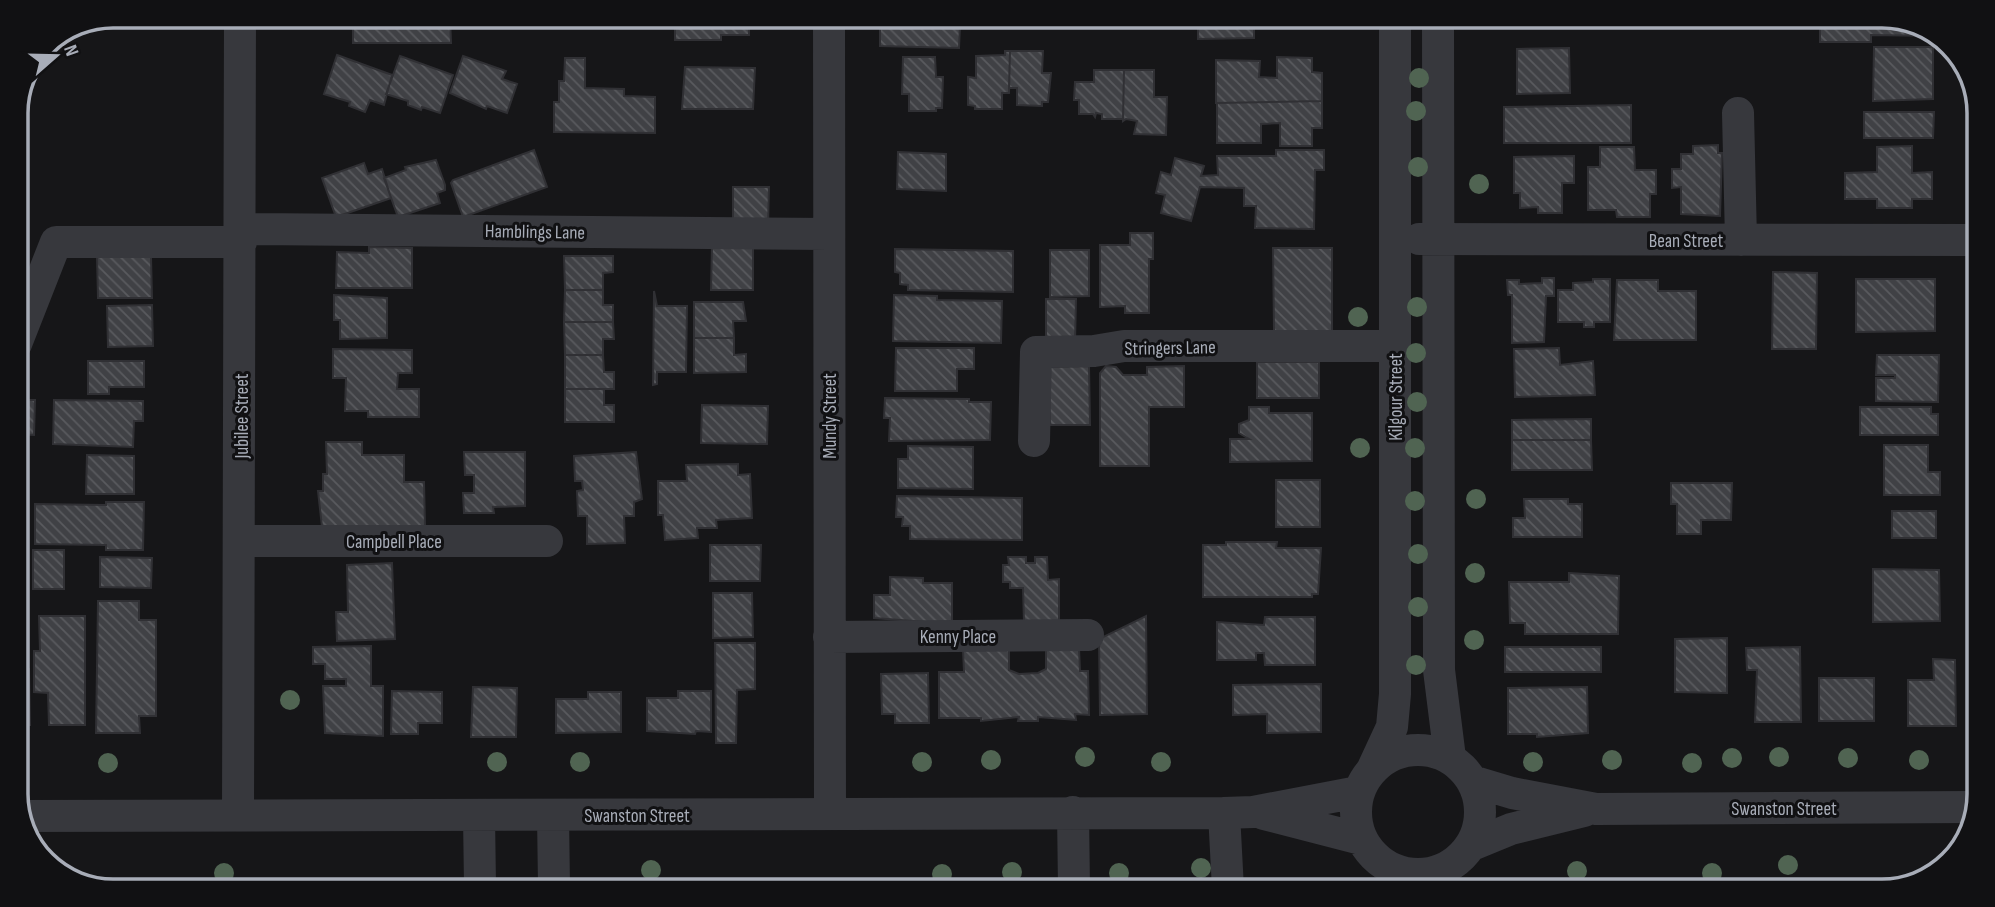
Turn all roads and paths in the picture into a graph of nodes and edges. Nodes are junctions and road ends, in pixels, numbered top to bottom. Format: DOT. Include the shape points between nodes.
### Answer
graph roads {
  1 [pos="240,28"];
  2 [pos="829,28"];
  3 [pos="1395,28"];
  4 [pos="1438,28"];
  5 [pos="1738,113"];
  6 [pos="830,234"];
  7 [pos="241,236"];
  8 [pos="1395,239"];
  9 [pos="1438,239"];
  10 [pos="1741,240"];
  11 [pos="1967,240"];
  12 [pos="28,314"];
  13 [pos="1394,346"];
  14 [pos="1034,441"];
  15 [pos="241,541"];
  16 [pos="547,541"];
  17 [pos="1088,635"];
  18 [pos="829,636"];
  19 [pos="1450,758"];
  20 [pos="1366,780"];
  21 [pos="1472,781"];
  22 [pos="1965,807"];
  23 [pos="1595,809"];
  24 [pos="1073,812"];
  25 [pos="1239,812"];
  26 [pos="830,814"];
  27 [pos="238,815"];
  28 [pos="553,815"];
  29 [pos="31,816"];
  30 [pos="479,816"];
  31 [pos="1472,845"];
  32 [pos="1366,846"];
  33 [pos="1447,878"];
  34 [pos="480,879"];
  35 [pos="554,879"];
  36 [pos="1074,879"];
  37 [pos="1229,879"];
  38 [pos="1381,879"];
  1 -- 7 [label="street, Jubilee Street"];
  2 -- 6 [label="street, Mundy Street"];
  3 -- 8 [label="street, Kilgour Street"];
  4 -- 9 [label="street"];
  5 -- 10 [label="street"];
  6 -- 7 [label="street, Hamblings Lane"];
  6 -- 18 [label="street, Mundy Street"];
  7 -- 12 [label="street, Hamblings Lane" via="57,242"];
  7 -- 15 [label="street, Jubilee Street"];
  8 -- 9 [label="street, Bean Street"];
  8 -- 13 [label="street, Kilgour Street"];
  9 -- 10 [label="street, Bean Street"];
  9 -- 19 [label="street" via="1439,670"];
  10 -- 11 [label="street, Bean Street"];
  13 -- 14 [label="street, Stringers Lane" via="1124,346 1036,352"];
  13 -- 20 [label="street, Kilgour Street" via="1395,694 1392,727"];
  15 -- 16 [label="street, Campbell Place"];
  15 -- 27 [label="street, Jubilee Street"];
  17 -- 18 [label="street, Kenny Place"];
  18 -- 26 [label="street, Mundy Street"];
  19 -- 20 [label="street" via="1410,750 1390,756"];
  19 -- 21 [label="street"];
  20 -- 25 [label="street, Swanston Street"];
  20 -- 32 [label="street" via="1356,824"];
  21 -- 23 [label="street, Swanston Street"];
  21 -- 31 [label="street" via="1481,813"];
  22 -- 23 [label="street, Swanston Street"];
  23 -- 31 [label="street, Swanston Street" via="1511,829"];
  24 -- 25 [label="street, Swanston Street"];
  24 -- 26 [label="street, Swanston Street"];
  24 -- 36 [label="street"];
  25 -- 32 [label="street, Swanston Street"];
  25 -- 37 [label="street"];
  26 -- 28 [label="street, Swanston Street"];
  27 -- 29 [label="street, Swanston Street"];
  27 -- 30 [label="street, Swanston Street"];
  28 -- 30 [label="street, Swanston Street"];
  28 -- 35 [label="street"];
  30 -- 34 [label="street"];
  31 -- 33 [label="street"];
  32 -- 33 [label="street" via="1387,867"];
  32 -- 38 [label="street"];
}
